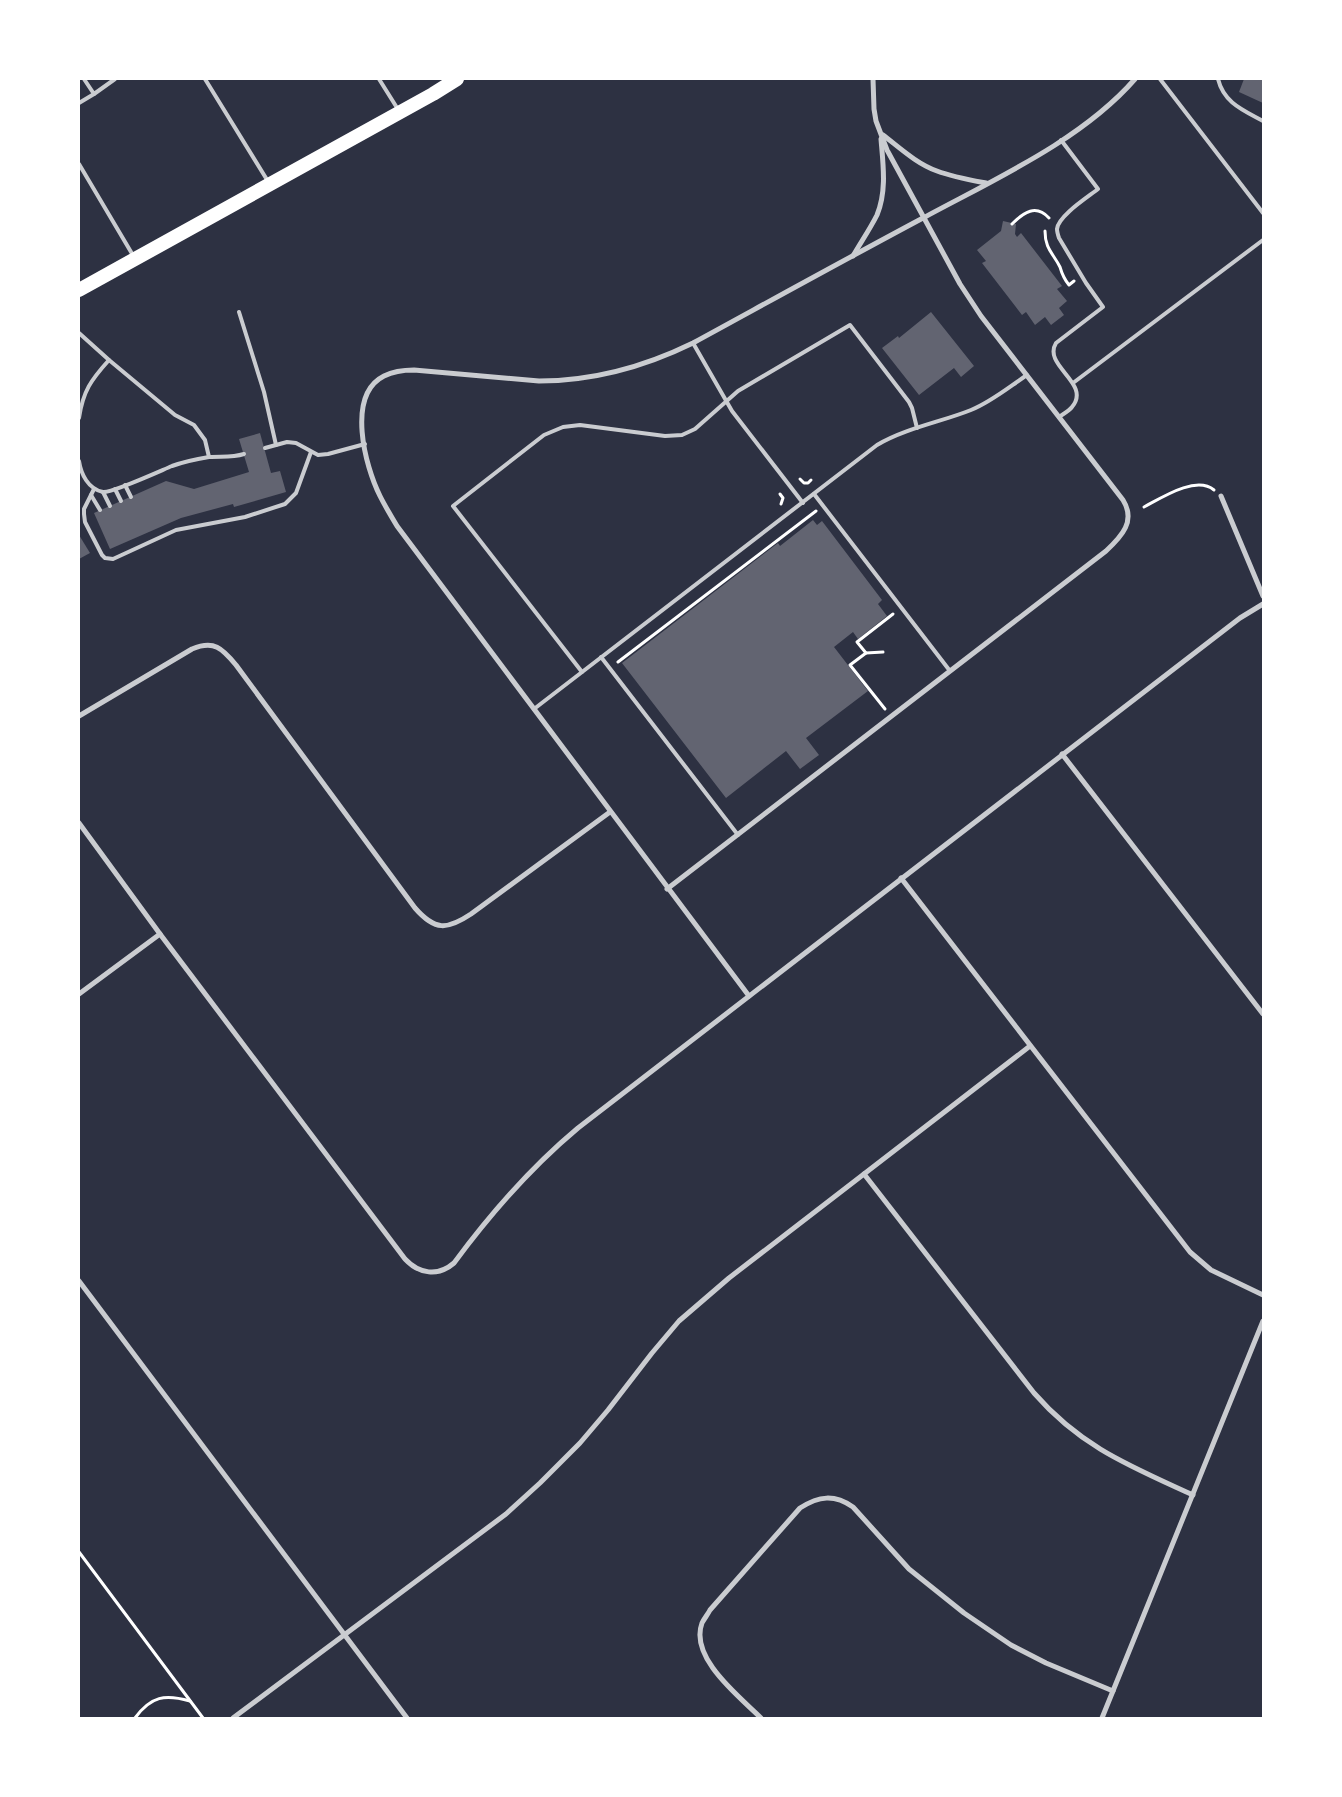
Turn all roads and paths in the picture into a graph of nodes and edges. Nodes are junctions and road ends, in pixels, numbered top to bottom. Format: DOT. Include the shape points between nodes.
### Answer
graph roads {
  1 [pos="84,79"];
  2 [pos="115,79"];
  3 [pos="205,79"];
  4 [pos="379,79"];
  5 [pos="457,79"];
  6 [pos="465,79"];
  7 [pos="873,79"];
  8 [pos="1135,79"];
  9 [pos="1160,79"];
  10 [pos="1218,79"];
  11 [pos="94,94"];
  12 [pos="433,94"];
  13 [pos="79,103"];
  14 [pos="400,112"];
  15 [pos="1263,121"];
  16 [pos="881,133"];
  17 [pos="1061,140"];
  18 [pos="79,164"];
  19 [pos="987,183"];
  20 [pos="270,185"];
  21 [pos="1263,213"];
  22 [pos="924,217"];
  23 [pos="1012,224"];
  24 [pos="1263,240"];
  25 [pos="853,256"];
  26 [pos="136,258"];
  27 [pos="1069,285"];
  28 [pos="79,290"];
  29 [pos="239,312"];
  30 [pos="79,333"];
  31 [pos="693,343"];
  32 [pos="109,360"];
  33 [pos="1027,375"];
  34 [pos="1073,383"];
  35 [pos="726,401"];
  36 [pos="1059,417"];
  37 [pos="79,418"];
  38 [pos="917,428"];
  39 [pos="364,444"];
  40 [pos="276,445"];
  41 [pos="265,448"];
  42 [pos="311,452"];
  43 [pos="244,454"];
  44 [pos="209,457"];
  45 [pos="79,460"];
  46 [pos="814,478"];
  47 [pos="800,479"];
  48 [pos="125,485"];
  49 [pos="94,488"];
  50 [pos="115,489"];
  51 [pos="103,492"];
  52 [pos="91,494"];
  53 [pos="780,494"];
  54 [pos="814,494"];
  55 [pos="1221,496"];
  56 [pos="131,497"];
  57 [pos="121,501"];
  58 [pos="803,502"];
  59 [pos="780,505"];
  60 [pos="110,506"];
  61 [pos="1144,507"];
  62 [pos="100,510"];
  63 [pos="822,519"];
  64 [pos="1263,596"];
  65 [pos="1263,604"];
  66 [pos="893,614"];
  67 [pos="883,652"];
  68 [pos="866,653"];
  69 [pos="601,657"];
  70 [pos="618,662"];
  71 [pos="582,672"];
  72 [pos="950,672"];
  73 [pos="534,709"];
  74 [pos="79,716"];
  75 [pos="891,717"];
  76 [pos="1062,754"];
  77 [pos="610,812"];
  78 [pos="79,824"];
  79 [pos="738,835"];
  80 [pos="901,878"];
  81 [pos="667,889"];
  82 [pos="160,934"];
  83 [pos="79,994"];
  84 [pos="749,996"];
  85 [pos="1263,1014"];
  86 [pos="1030,1046"];
  87 [pos="864,1174"];
  88 [pos="79,1281"];
  89 [pos="1263,1295"];
  90 [pos="1263,1321"];
  91 [pos="1193,1495"];
  92 [pos="79,1552"];
  93 [pos="344,1634"];
  94 [pos="1113,1691"];
  95 [pos="190,1701"];
  96 [pos="135,1718"];
  97 [pos="203,1718"];
  98 [pos="232,1718"];
  99 [pos="407,1718"];
  100 [pos="761,1718"];
  101 [pos="1102,1718"];
  1 -- 11 [label="lane"];
  2 -- 11 [label="lane"];
  3 -- 20 [label="lane"];
  4 -- 14 [label="lane"];
  5 -- 12 [label="highway"];
  6 -- 12 [label="highway"];
  7 -- 16 [label="street" via="874,109"];
  8 -- 17 [label="street" via="1097,116"];
  9 -- 21 [label="lane"];
  10 -- 15 [label="lane" via="1220,88 1234,106"];
  11 -- 13 [label="lane"];
  12 -- 14 [label="highway"];
  14 -- 20 [label="highway"];
  16 -- 19 [label="street" via="936,171"];
  16 -- 22 [label="street"];
  16 -- 25 [label="street" via="882,198 877,214"];
  17 -- 19 [label="street"];
  17 -- 34 [label="lane" via="1098,189 1066,215 1057,229 1078,271 1103,307 1054,347 1056,360"];
  18 -- 26 [label="lane"];
  19 -- 22 [label="street"];
  20 -- 26 [label="highway"];
  22 -- 25 [label="street"];
  22 -- 33 [label="street" via="969,298"];
  23 -- 27 [label="path" via="1021,214 1031,211 1050,217 1045,239"];
  24 -- 34 [label="lane"];
  25 -- 31 [label="street"];
  26 -- 28 [label="highway"];
  29 -- 40 [label="lane" via="264,392"];
  30 -- 32 [label="lane"];
  31 -- 35 [label="lane"];
  31 -- 39 [label="street" via="637,367 587,378 539,381 414,370 385,375 367,394 362,413"];
  32 -- 37 [label="lane" via="85,391"];
  32 -- 44 [label="lane" via="175,415 194,425 205,440"];
  33 -- 36 [label="street"];
  33 -- 38 [label="lane" via="973,409"];
  34 -- 36 [label="lane" via="1077,390 1076,400"];
  35 -- 38 [label="lane" via="738,390 850,325 909,402"];
  35 -- 58 [label="lane"];
  35 -- 71 [label="lane" via="704,423 682,435 653,436 580,425 563,427 544,435 454,506"];
  36 -- 72 [label="street" via="1128,508 1125,528 1106,551"];
  38 -- 54 [label="lane" via="877,445"];
  39 -- 42 [label="lane" via="328,454"];
  39 -- 73 [label="street" via="375,486 397,526"];
  40 -- 41 [label="lane"];
  40 -- 42 [label="lane" via="296,443"];
  42 -- 52 [label="lane" via="296,493 286,504 245,517 176,530 112,559 102,555 85,522 84,509"];
  43 -- 44 [label="lane" via="234,458"];
  44 -- 48 [label="lane" via="174,466"];
  45 -- 49 [label="lane" via="80,471"];
  46 -- 47 [label="path" via="808,483"];
  48 -- 50 [label="lane"];
  48 -- 56 [label="lane"];
  49 -- 51 [label="lane"];
  49 -- 52 [label="lane"];
  50 -- 51 [label="lane"];
  50 -- 57 [label="lane"];
  51 -- 60 [label="lane"];
  52 -- 62 [label="lane"];
  53 -- 59 [label="path" via="783,498"];
  54 -- 58 [label="lane"];
  54 -- 72 [label="lane"];
  55 -- 61 [label="path" via="1211,487 1198,484"];
  55 -- 64 [label="street"];
  58 -- 69 [label="lane"];
  63 -- 70 [label="path" via="816,511"];
  65 -- 76 [label="street" via="1240,618"];
  66 -- 68 [label="path" via="857,642"];
  67 -- 68 [label="path"];
  68 -- 75 [label="path" via="850,665"];
  69 -- 71 [label="lane"];
  69 -- 79 [label="lane"];
  71 -- 73 [label="lane"];
  72 -- 75 [label="street"];
  73 -- 77 [label="street"];
  74 -- 77 [label="street" via="192,650 206,645 217,646 236,665 415,908 432,924 441,926 448,926 471,914"];
  75 -- 79 [label="street"];
  76 -- 80 [label="street"];
  76 -- 85 [label="street"];
  77 -- 81 [label="street"];
  78 -- 82 [label="street"];
  79 -- 81 [label="street"];
  80 -- 84 [label="street"];
  80 -- 86 [label="street"];
  81 -- 84 [label="street"];
  82 -- 83 [label="street"];
  82 -- 84 [label="street" via="405,1259 419,1269 434,1273 448,1269 454,1263 510,1192 561,1142"];
  86 -- 87 [label="street"];
  86 -- 89 [label="street" via="1190,1252 1211,1270"];
  87 -- 91 [label="street" via="1034,1393 1056,1416 1104,1453"];
  87 -- 93 [label="street" via="689,1313 657,1347 585,1438 525,1497 476,1538"];
  88 -- 93 [label="street"];
  90 -- 91 [label="street"];
  91 -- 94 [label="street"];
  92 -- 95 [label="path"];
  93 -- 98 [label="street"];
  93 -- 99 [label="street"];
  94 -- 100 [label="street" via="1011,1645 964,1613 909,1569 853,1507 831,1498 810,1502 800,1508 710,1610 702,1624 700,1636 706,1657"];
  94 -- 101 [label="street"];
  95 -- 96 [label="path" via="167,1697 152,1701"];
  95 -- 97 [label="path"];
}
